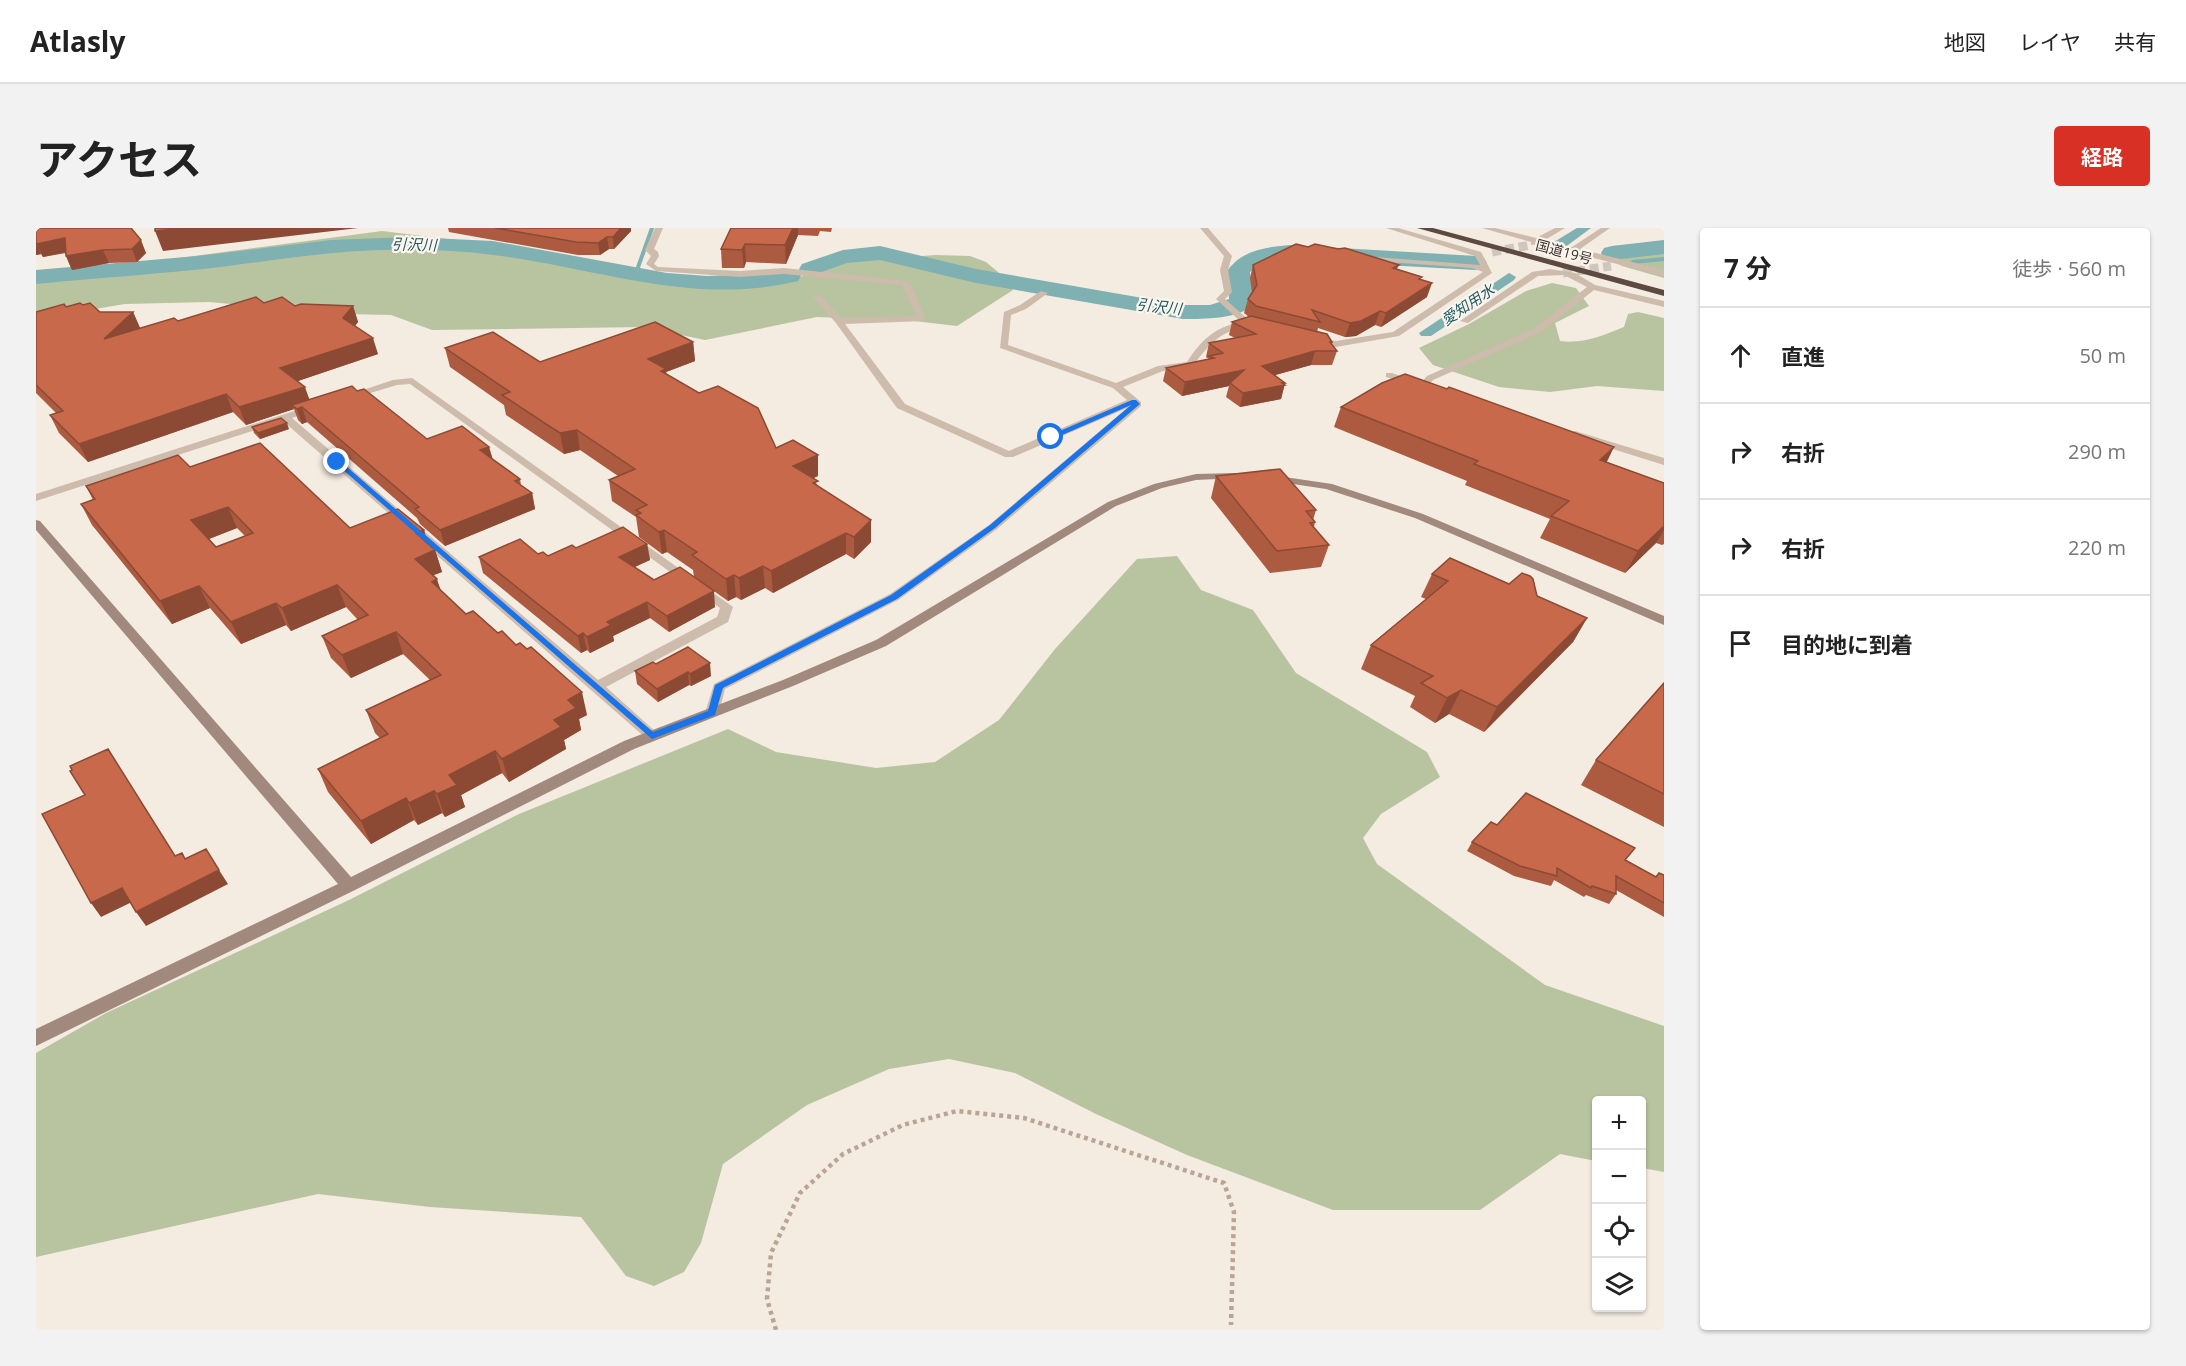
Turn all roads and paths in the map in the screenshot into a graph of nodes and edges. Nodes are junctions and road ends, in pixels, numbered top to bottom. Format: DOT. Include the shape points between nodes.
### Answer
graph roads {
  1 [pos="659,228"];
  2 [pos="1204,228"];
  3 [pos="1390,228"];
  4 [pos="1422,228"];
  5 [pos="1447,228"];
  6 [pos="1486,228"];
  7 [pos="1561,228"];
  8 [pos="1606,228"];
  9 [pos="1534,243"];
  10 [pos="1572,251"];
  11 [pos="1492,252"];
  12 [pos="1478,256"];
  13 [pos="1611,266"];
  14 [pos="1635,266"];
  15 [pos="1488,270"];
  16 [pos="1664,273"];
  17 [pos="1664,286"];
  18 [pos="1592,287"];
  19 [pos="1044,293"];
  20 [pos="1664,293"];
  21 [pos="817,297"];
  22 [pos="1664,304"];
  23 [pos="839,321"];
  24 [pos="1465,321"];
  25 [pos="1248,324"];
  26 [pos="1266,328"];
  27 [pos="1301,338"];
  28 [pos="1389,375"];
  29 [pos="1116,386"];
  30 [pos="1423,386"];
  31 [pos="1434,389"];
  32 [pos="1134,401"];
  33 [pos="285,417"];
  34 [pos="1565,431"];
  35 [pos="1664,462"];
  36 [pos="36,498"];
  37 [pos="36,524"];
  38 [pos="1664,621"];
  39 [pos="597,686"];
  40 [pos="712,713"];
  41 [pos="652,736"];
  42 [pos="349,886"];
  43 [pos="36,1038"];
  44 [pos="1231,1325"];
  45 [pos="776,1330"];
  1 -- 23 [label="street" via="649,250 656,256 650,264 656,269 740,274 784,271 904,283 921,319"];
  2 -- 25 [label="street" via="1228,256 1224,270 1228,292 1220,299"];
  3 -- 12 [label="street"];
  4 -- 20 [label="highway, 国道19号"];
  5 -- 17 [label="highway, 国道19号"];
  6 -- 9 [label="street"];
  7 -- 9 [label="street"];
  8 -- 10 [label="street"];
  9 -- 10 [label="street"];
  10 -- 14 [label="street"];
  11 -- 12 [label="street"];
  12 -- 15 [label="street"];
  12 -- 15 [label="street" via="1355,254"];
  13 -- 14 [label="street"];
  14 -- 16 [label="street"];
  15 -- 27 [label="street" via="1396,334 1336,344"];
  18 -- 22 [label="street"];
  18 -- 24 [label="street" via="1583,279 1553,270 1535,274"];
  18 -- 30 [label="street" via="1538,330 1442,373"];
  19 -- 29 [label="street" via="1007,314 1003,346"];
  21 -- 23 [label="street"];
  23 -- 32 [label="street" via="901,406 1009,455"];
  25 -- 26 [label="street"];
  25 -- 29 [label="street" via="1217,332 1190,364 1161,369"];
  28 -- 30 [label="street"];
  29 -- 32 [label="street"];
  30 -- 31 [label="street"];
  32 -- 40 [label="street" via="1137,404 993,526 894,597 719,687"];
  33 -- 36 [label="street"];
  33 -- 39 [label="street"];
  33 -- 39 [label="street" via="396,382 412,381 727,607 723,619"];
  34 -- 35 [label="street"];
  37 -- 42 [label="street"];
  38 -- 40 [label="street" via="1362,495 1288,479 1196,477 1158,486 1112,504 881,643"];
  39 -- 41 [label="street"];
  40 -- 41 [label="street"];
  41 -- 42 [label="street"];
  42 -- 43 [label="street"];
  44 -- 45 [label="path" via="1234,1212 1224,1183 1024,1118 957,1111 903,1125 843,1154 800,1193 771,1253 766,1299"];
}
